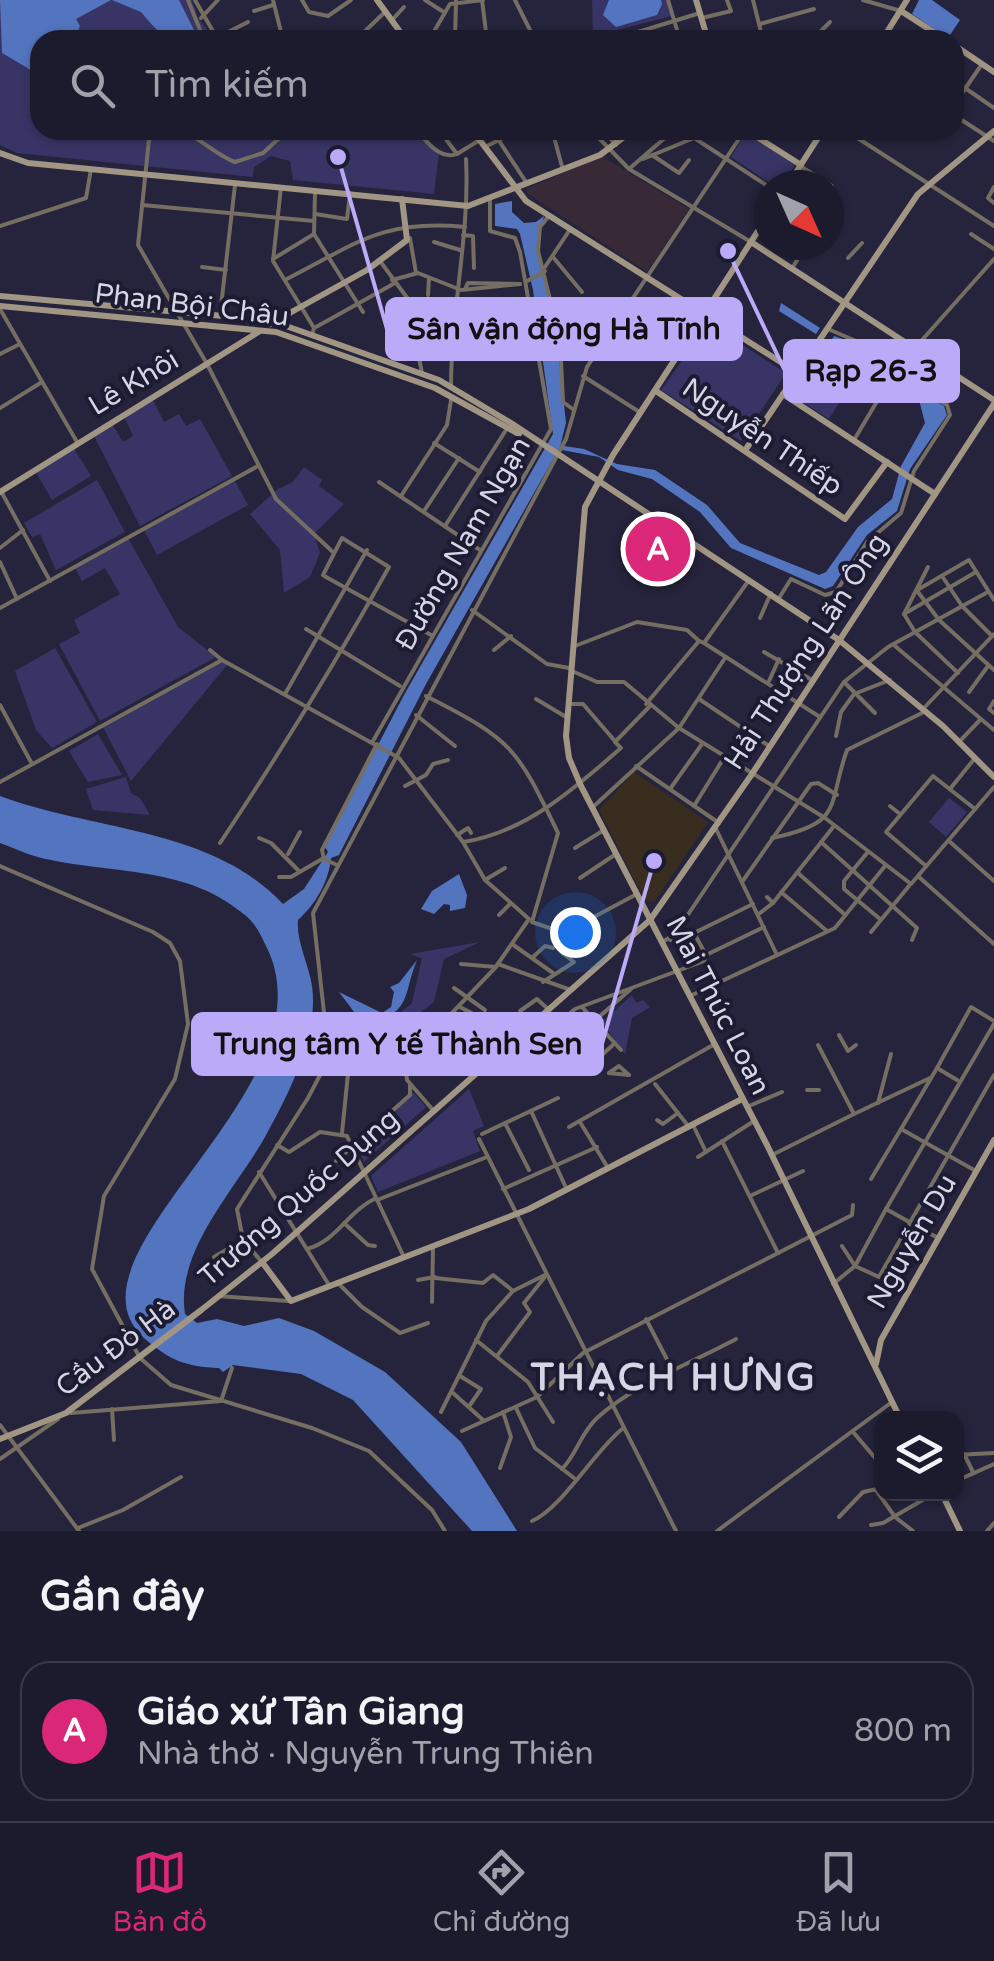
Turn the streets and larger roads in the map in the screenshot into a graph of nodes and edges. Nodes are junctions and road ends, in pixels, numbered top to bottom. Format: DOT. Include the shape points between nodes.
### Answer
graph roads {
  1 [pos="191,0"];
  2 [pos="218,0"];
  3 [pos="302,0"];
  4 [pos="378,0"];
  5 [pos="425,0"];
  6 [pos="483,0"];
  7 [pos="515,0"];
  8 [pos="668,0"];
  9 [pos="696,0"];
  10 [pos="727,0"];
  11 [pos="753,0"];
  12 [pos="863,0"];
  13 [pos="908,0"];
  14 [pos="456,1"];
  15 [pos="274,2"];
  16 [pos="346,2"];
  17 [pos="404,7"];
  18 [pos="814,9"];
  19 [pos="901,10"];
  20 [pos="254,11"];
  21 [pos="442,11"];
  22 [pos="384,12"];
  23 [pos="701,15"];
  24 [pos="198,19"];
  25 [pos="392,20"];
  26 [pos="674,21"];
  27 [pos="248,22"];
  28 [pos="830,22"];
  29 [pos="760,24"];
  30 [pos="201,30"];
  31 [pos="210,30"];
  32 [pos="232,30"];
  33 [pos="281,30"];
  34 [pos="365,30"];
  35 [pos="399,30"];
  36 [pos="433,30"];
  37 [pos="455,30"];
  38 [pos="486,30"];
  39 [pos="530,30"];
  40 [pos="652,30"];
  41 [pos="677,30"];
  42 [pos="705,30"];
  43 [pos="760,30"];
  44 [pos="822,30"];
  45 [pos="888,30"];
  46 [pos="931,30"];
  47 [pos="964,52"];
  48 [pos="982,64"];
  49 [pos="994,72"];
  50 [pos="966,88"];
  51 [pos="964,91"];
  52 [pos="994,108"];
  53 [pos="964,121"];
  54 [pos="992,136"];
  55 [pos="149,140"];
  56 [pos="198,140"];
  57 [pos="278,140"];
  58 [pos="425,140"];
  59 [pos="446,140"];
  60 [pos="479,140"];
  61 [pos="490,140"];
  62 [pos="499,140"];
  63 [pos="555,140"];
  64 [pos="599,140"];
  65 [pos="612,140"];
  66 [pos="621,140"];
  67 [pos="663,140"];
  68 [pos="689,140"];
  69 [pos="697,140"];
  70 [pos="738,140"];
  71 [pos="767,140"];
  72 [pos="815,140"];
  73 [pos="861,140"];
  74 [pos="616,145"];
  75 [pos="484,148"];
  76 [pos="608,152"];
  77 [pos="0,153"];
  78 [pos="457,154"];
  79 [pos="652,155"];
  80 [pos="466,159"];
  81 [pos="726,159"];
  82 [pos="640,160"];
  83 [pos="688,160"];
  84 [pos="800,166"];
  85 [pos="90,169"];
  86 [pos="630,169"];
  87 [pos="563,170"];
  88 [pos="797,170"];
  89 [pos="806,170"];
  90 [pos="145,175"];
  91 [pos="754,177"];
  92 [pos="235,181"];
  93 [pos="927,182"];
  94 [pos="281,186"];
  95 [pos="528,186"];
  96 [pos="994,187"];
  97 [pos="315,189"];
  98 [pos="515,190"];
  99 [pos="350,192"];
  100 [pos="402,199"];
  101 [pos="490,201"];
  102 [pos="994,203"];
  103 [pos="142,205"];
  104 [pos="468,206"];
  105 [pos="695,206"];
  106 [pos="232,212"];
  107 [pos="314,214"];
  108 [pos="278,216"];
  109 [pos="548,217"];
  110 [pos="314,221"];
  111 [pos="0,226"];
  112 [pos="994,226"];
  113 [pos="407,227"];
  114 [pos="465,227"];
  115 [pos="569,231"];
  116 [pos="314,234"];
  117 [pos="971,234"];
  118 [pos="463,235"];
  119 [pos="754,237"];
  120 [pos="409,238"];
  121 [pos="434,242"];
  122 [pos="751,242"];
  123 [pos="862,243"];
  124 [pos="994,249"];
  125 [pos="460,250"];
  126 [pos="553,257"];
  127 [pos="848,258"];
  128 [pos="273,259"];
  129 [pos="326,259"];
  130 [pos="994,259"];
  131 [pos="797,260"];
  132 [pos="380,262"];
  133 [pos="202,267"];
  134 [pos="474,268"];
  135 [pos="792,268"];
  136 [pos="226,270"];
  137 [pos="545,270"];
  138 [pos="416,273"];
  139 [pos="648,276"];
  140 [pos="429,278"];
  141 [pos="285,280"];
  142 [pos="344,280"];
  143 [pos="394,281"];
  144 [pos="526,281"];
  145 [pos="455,290"];
  146 [pos="582,292"];
  147 [pos="428,295"];
  148 [pos="0,296"];
  149 [pos="356,302"];
  150 [pos="845,303"];
  151 [pos="301,306"];
  152 [pos="0,308"];
  153 [pos="363,312"];
  154 [pos="175,313"];
  155 [pos="704,313"];
  156 [pos="220,315"];
  157 [pos="181,323"];
  158 [pos="272,323"];
  159 [pos="534,327"];
  160 [pos="471,329"];
  161 [pos="828,329"];
  162 [pos="260,330"];
  163 [pos="313,331"];
  164 [pos="606,339"];
  165 [pos="439,342"];
  166 [pos="19,344"];
  167 [pos="538,346"];
  168 [pos="915,348"];
  169 [pos="451,351"];
  170 [pos="0,354"];
  171 [pos="630,355"];
  172 [pos="207,364"];
  173 [pos="944,367"];
  174 [pos="798,373"];
  175 [pos="423,374"];
  176 [pos="583,376"];
  177 [pos="855,380"];
  178 [pos="42,382"];
  179 [pos="451,387"];
  180 [pos="656,390"];
  181 [pos="783,394"];
  182 [pos="930,396"];
  183 [pos="451,398"];
  184 [pos="994,402"];
  185 [pos="0,408"];
  186 [pos="574,410"];
  187 [pos="641,412"];
  188 [pos="506,430"];
  189 [pos="525,436"];
  190 [pos="854,440"];
  191 [pos="77,442"];
  192 [pos="434,444"];
  193 [pos="542,447"];
  194 [pos="746,449"];
  195 [pos="557,456"];
  196 [pos="459,458"];
  197 [pos="887,462"];
  198 [pos="258,466"];
  199 [pos="480,472"];
  200 [pos="910,477"];
  201 [pos="598,480"];
  202 [pos="379,482"];
  203 [pos="0,490"];
  204 [pos="936,494"];
  205 [pos="401,496"];
  206 [pos="424,511"];
  207 [pos="445,526"];
  208 [pos="23,530"];
  209 [pos="0,548"];
  210 [pos="367,550"];
  211 [pos="480,550"];
  212 [pos="334,552"];
  213 [pos="0,562"];
  214 [pos="928,567"];
  215 [pos="976,572"];
  216 [pos="942,576"];
  217 [pos="750,579"];
  218 [pos="50,581"];
  219 [pos="950,587"];
  220 [pos="346,588"];
  221 [pos="918,590"];
  222 [pos="991,595"];
  223 [pos="774,596"];
  224 [pos="17,599"];
  225 [pos="370,601"];
  226 [pos="927,601"];
  227 [pos="962,606"];
  228 [pos="0,608"];
  229 [pos="472,610"];
  230 [pos="904,614"];
  231 [pos="760,618"];
  232 [pos="939,620"];
  233 [pos="306,629"];
  234 [pos="915,632"];
  235 [pos="993,634"];
  236 [pos="431,635"];
  237 [pos="319,636"];
  238 [pos="511,636"];
  239 [pos="839,640"];
  240 [pos="702,642"];
  241 [pos="893,645"];
  242 [pos="572,646"];
  243 [pos="210,650"];
  244 [pos="343,650"];
  245 [pos="494,650"];
  246 [pos="764,652"];
  247 [pos="975,654"];
  248 [pos="726,658"];
  249 [pos="779,659"];
  250 [pos="222,660"];
  251 [pos="870,664"];
  252 [pos="988,666"];
  253 [pos="569,668"];
  254 [pos="994,670"];
  255 [pos="958,673"];
  256 [pos="812,680"];
  257 [pos="890,680"];
  258 [pos="769,681"];
  259 [pos="844,682"];
  260 [pos="402,687"];
  261 [pos="942,690"];
  262 [pos="970,692"];
  263 [pos="285,694"];
  264 [pos="854,694"];
  265 [pos="426,696"];
  266 [pos="536,698"];
  267 [pos="699,699"];
  268 [pos="798,702"];
  269 [pos="994,702"];
  270 [pos="0,704"];
  271 [pos="648,705"];
  272 [pos="566,706"];
  273 [pos="310,708"];
  274 [pos="924,710"];
  275 [pos="875,712"];
  276 [pos="994,714"];
  277 [pos="416,715"];
  278 [pos="566,716"];
  279 [pos="820,717"];
  280 [pos="980,720"];
  281 [pos="679,728"];
  282 [pos="994,730"];
  283 [pos="836,736"];
  284 [pos="616,742"];
  285 [pos="376,743"];
  286 [pos="703,743"];
  287 [pos="958,743"];
  288 [pos="455,746"];
  289 [pos="769,746"];
  290 [pos="394,754"];
  291 [pos="725,756"];
  292 [pos="975,758"];
  293 [pos="448,760"];
  294 [pos="32,764"];
  295 [pos="636,766"];
  296 [pos="752,774"];
  297 [pos="994,777"];
  298 [pos="417,780"];
  299 [pos="0,782"];
  300 [pos="404,786"];
  301 [pos="581,786"];
  302 [pos="774,787"];
  303 [pos="994,787"];
  304 [pos="670,789"];
  305 [pos="950,789"];
  306 [pos="837,796"];
  307 [pos="797,801"];
  308 [pos="545,806"];
  309 [pos="694,806"];
  310 [pos="890,806"];
  311 [pos="592,807"];
  312 [pos="975,809"];
  313 [pos="900,814"];
  314 [pos="825,818"];
  315 [pos="717,825"];
  316 [pos="834,826"];
  317 [pos="604,830"];
  318 [pos="300,832"];
  319 [pos="471,832"];
  320 [pos="457,835"];
  321 [pos="259,838"];
  322 [pos="772,838"];
  323 [pos="949,841"];
  324 [pos="462,842"];
  325 [pos="821,842"];
  326 [pos="220,844"];
  327 [pos="574,848"];
  328 [pos="866,853"];
  329 [pos="616,854"];
  330 [pos="729,854"];
  331 [pos="286,856"];
  332 [pos="323,858"];
  333 [pos="335,864"];
  334 [pos="0,866"];
  335 [pos="885,866"];
  336 [pos="927,867"];
  337 [pos="505,868"];
  338 [pos="298,870"];
  339 [pos="852,871"];
  340 [pos="798,873"];
  341 [pos="919,877"];
  342 [pos="278,878"];
  343 [pos="580,878"];
  344 [pos="485,880"];
  345 [pos="994,881"];
  346 [pos="742,882"];
  347 [pos="868,884"];
  348 [pos="912,884"];
  349 [pos="781,892"];
  350 [pos="637,894"];
  351 [pos="767,897"];
  352 [pos="854,902"];
  353 [pos="773,903"];
  354 [pos="510,904"];
  355 [pos="752,904"];
  356 [pos="893,905"];
  357 [pos="758,914"];
  358 [pos="845,914"];
  359 [pos="498,915"];
  360 [pos="530,919"];
  361 [pos="880,919"];
  362 [pos="650,920"];
  363 [pos="764,927"];
  364 [pos="828,932"];
  365 [pos="871,932"];
  366 [pos="694,933"];
  367 [pos="912,940"];
  368 [pos="661,942"];
  369 [pos="512,944"];
  370 [pos="994,944"];
  371 [pos="553,948"];
  372 [pos="561,952"];
  373 [pos="706,955"];
  374 [pos="777,955"];
  375 [pos="532,958"];
  376 [pos="461,964"];
  377 [pos="497,966"];
  378 [pos="673,970"];
  379 [pos="553,973"];
  380 [pos="543,982"];
  381 [pos="635,986"];
  382 [pos="454,988"];
  383 [pos="570,990"];
  384 [pos="688,997"];
  385 [pos="467,998"];
  386 [pos="460,1006"];
  387 [pos="582,1007"];
  388 [pos="548,1009"];
  389 [pos="485,1010"];
  390 [pos="520,1011"];
  391 [pos="498,1014"];
  392 [pos="595,1021"];
  393 [pos="994,1022"];
  394 [pos="543,1027"];
  395 [pos="496,1028"];
  396 [pos="327,1034"];
  397 [pos="839,1036"];
  398 [pos="558,1037"];
  399 [pos="614,1042"];
  400 [pos="546,1043"];
  401 [pos="569,1043"];
  402 [pos="507,1045"];
  403 [pos="713,1045"];
  404 [pos="856,1045"];
  405 [pos="818,1046"];
  406 [pos="621,1050"];
  407 [pos="891,1054"];
  408 [pos="554,1064"];
  409 [pos="590,1065"];
  410 [pos="936,1068"];
  411 [pos="994,1075"];
  412 [pos="930,1078"];
  413 [pos="959,1081"];
  414 [pos="654,1083"];
  415 [pos="410,1084"];
  416 [pos="807,1090"];
  417 [pos="819,1090"];
  418 [pos="782,1092"];
  419 [pos="558,1098"];
  420 [pos="878,1102"];
  421 [pos="742,1104"];
  422 [pos="433,1110"];
  423 [pos="530,1111"];
  424 [pos="678,1112"];
  425 [pos="854,1114"];
  426 [pos="657,1120"];
  427 [pos="754,1121"];
  428 [pos="580,1122"];
  429 [pos="506,1123"];
  430 [pos="691,1126"];
  431 [pos="570,1127"];
  432 [pos="901,1128"];
  433 [pos="342,1134"];
  434 [pos="994,1140"];
  435 [pos="722,1142"];
  436 [pos="924,1142"];
  437 [pos="278,1145"];
  438 [pos="353,1146"];
  439 [pos="597,1147"];
  440 [pos="706,1152"];
  441 [pos="770,1156"];
  442 [pos="948,1156"];
  443 [pos="487,1157"];
  444 [pos="698,1157"];
  445 [pos="336,1162"];
  446 [pos="556,1165"];
  447 [pos="608,1168"];
  448 [pos="529,1170"];
  449 [pos="364,1171"];
  450 [pos="803,1171"];
  451 [pos="976,1171"];
  452 [pos="259,1172"];
  453 [pos="872,1179"];
  454 [pos="783,1180"];
  455 [pos="503,1188"];
  456 [pos="567,1190"];
  457 [pos="750,1196"];
  458 [pos="377,1199"];
  459 [pos="853,1205"];
  460 [pos="886,1209"];
  461 [pos="516,1214"];
  462 [pos="911,1222"];
  463 [pos="344,1223"];
  464 [pos="296,1232"];
  465 [pos="810,1236"];
  466 [pos="938,1238"];
  467 [pos="243,1240"];
  468 [pos="433,1244"];
  469 [pos="375,1246"];
  470 [pos="842,1246"];
  471 [pos="307,1249"];
  472 [pos="778,1253"];
  473 [pos="324,1254"];
  474 [pos="403,1255"];
  475 [pos="214,1257"];
  476 [pos="313,1259"];
  477 [pos="262,1262"];
  478 [pos="855,1266"];
  479 [pos="545,1276"];
  480 [pos="435,1278"];
  481 [pos="418,1280"];
  482 [pos="333,1284"];
  483 [pos="834,1284"];
  484 [pos="513,1291"];
  485 [pos="218,1296"];
  486 [pos="290,1301"];
  487 [pos="432,1302"];
  488 [pos="200,1310"];
  489 [pos="646,1319"];
  490 [pos="428,1323"];
  491 [pos="736,1339"];
  492 [pos="476,1340"];
  493 [pos="583,1353"];
  494 [pos="497,1356"];
  495 [pos="875,1366"];
  496 [pos="232,1368"];
  497 [pos="674,1373"];
  498 [pos="460,1376"];
  499 [pos="453,1393"];
  500 [pos="537,1397"];
  501 [pos="220,1401"];
  502 [pos="892,1402"];
  503 [pos="470,1406"];
  504 [pos="610,1407"];
  505 [pos="516,1408"];
  506 [pos="112,1409"];
  507 [pos="896,1411"];
  508 [pos="442,1412"];
  509 [pos="503,1412"];
  510 [pos="66,1413"];
  511 [pos="483,1420"];
  512 [pos="553,1422"];
  513 [pos="0,1424"];
  514 [pos="622,1429"];
  515 [pos="852,1430"];
  516 [pos="462,1432"];
  517 [pos="4,1438"];
  518 [pos="114,1440"];
  519 [pos="18,1447"];
  520 [pos="994,1453"];
  521 [pos="964,1454"];
  522 [pos="874,1456"];
  523 [pos="0,1459"];
  524 [pos="994,1464"];
  525 [pos="500,1468"];
  526 [pos="562,1469"];
  527 [pos="974,1474"];
  528 [pos="181,1476"];
  529 [pos="574,1478"];
  530 [pos="964,1478"];
  531 [pos="874,1490"];
  532 [pos="886,1501"];
  533 [pos="922,1501"];
  534 [pos="945,1501"];
  535 [pos="839,1516"];
  536 [pos="895,1517"];
  537 [pos="532,1521"];
  538 [pos="994,1523"];
  539 [pos="871,1525"];
  540 [pos="77,1530"];
  541 [pos="445,1531"];
  542 [pos="676,1531"];
  543 [pos="717,1531"];
  544 [pos="913,1531"];
  545 [pos="960,1531"];
  546 [pos="987,1531"];
  1 -- 24 [label="street"];
  2 -- 24 [label="street"];
  3 -- 16 [label="street" via="309,12 328,16"];
  4 -- 22 [label="street"];
  5 -- 21 [label="street"];
  6 -- 14 [label="street"];
  6 -- 38 [label="street"];
  7 -- 39 [label="street"];
  8 -- 26 [label="street"];
  9 -- 23 [label="street"];
  10 -- 23 [label="street" via="731,10"];
  11 -- 29 [label="street"];
  12 -- 19 [label="street"];
  13 -- 19 [label="street"];
  14 -- 21 [label="street"];
  14 -- 37 [label="street"];
  15 -- 20 [label="street"];
  15 -- 33 [label="street"];
  17 -- 25 [label="street"];
  18 -- 29 [label="street"];
  19 -- 45 [label="street"];
  19 -- 46 [label="street"];
  21 -- 36 [label="street"];
  22 -- 25 [label="street"];
  22 -- 34 [label="street"];
  23 -- 26 [label="street"];
  23 -- 42 [label="street"];
  24 -- 30 [label="street"];
  24 -- 31 [label="street"];
  25 -- 35 [label="street"];
  26 -- 40 [label="street"];
  26 -- 41 [label="street"];
  27 -- 32 [label="street"];
  28 -- 44 [label="street"];
  29 -- 43 [label="street"];
  47 -- 48 [label="street"];
  48 -- 49 [label="street"];
  48 -- 50 [label="street"];
  50 -- 51 [label="street"];
  50 -- 52 [label="street"];
  53 -- 54 [label="street"];
  54 -- 93 [label="street"];
  55 -- 90 [label="street"];
  56 -- 57 [label="street" via="235,162 264,153"];
  58 -- 78 [label="street" via="448,156"];
  59 -- 78 [label="street"];
  60 -- 75 [label="street"];
  60 -- 78 [label="street"];
  61 -- 75 [label="street"];
  62 -- 95 [label="street"];
  63 -- 87 [label="street"];
  64 -- 76 [label="street"];
  65 -- 74 [label="street"];
  66 -- 74 [label="street"];
  67 -- 82 [label="street"];
  68 -- 79 [label="street"];
  69 -- 81 [label="street"];
  70 -- 81 [label="street"];
  71 -- 84 [label="street"];
  72 -- 84 [label="street"];
  73 -- 93 [label="street"];
  74 -- 76 [label="street"];
  75 -- 98 [label="street"];
  76 -- 86 [label="street"];
  76 -- 87 [label="street"];
  77 -- 85 [label="street" via="19,162"];
  79 -- 82 [label="street"];
  79 -- 83 [label="street" via="679,173"];
  80 -- 104 [label="street"];
  81 -- 91 [label="street"];
  81 -- 105 [label="street"];
  82 -- 86 [label="street"];
  84 -- 88 [label="street"];
  84 -- 89 [label="street"];
  85 -- 90 [label="street"];
  85 -- 111 [label="street" via="86,198"];
  86 -- 105 [label="street"];
  87 -- 95 [label="street"];
  90 -- 92 [label="street"];
  90 -- 103 [label="street"];
  92 -- 94 [label="street"];
  92 -- 106 [label="street"];
  93 -- 112 [label="street"];
  93 -- 150 [label="street"];
  94 -- 97 [label="street"];
  94 -- 108 [label="street"];
  95 -- 98 [label="street"];
  96 -- 102 [label="street" via="988,198"];
  97 -- 99 [label="street"];
  97 -- 107 [label="street"];
  98 -- 101 [label="street"];
  98 -- 109 [label="street"];
  99 -- 100 [label="street"];
  99 -- 107 [label="street" via="348,219"];
  100 -- 104 [label="street"];
  100 -- 113 [label="street"];
  101 -- 104 [label="street"];
  101 -- 144 [label="street, Đường Nam Ngạn" via="490,231 515,238"];
  103 -- 106 [label="street"];
  103 -- 154 [label="street" via="138,245"];
  104 -- 114 [label="street"];
  105 -- 122 [label="street"];
  105 -- 139 [label="street"];
  106 -- 108 [label="street"];
  106 -- 136 [label="street"];
  107 -- 110 [label="street"];
  108 -- 110 [label="street"];
  108 -- 128 [label="street"];
  109 -- 115 [label="street"];
  109 -- 137 [label="street" via="540,226 538,251"];
  110 -- 116 [label="street"];
  113 -- 114 [label="street"];
  113 -- 120 [label="street"];
  113 -- 129 [label="street" via="363,236"];
  114 -- 118 [label="street"];
  115 -- 126 [label="street"];
  115 -- 139 [label="street"];
  116 -- 128 [label="street"];
  116 -- 129 [label="street"];
  117 -- 124 [label="street"];
  118 -- 125 [label="street"];
  118 -- 134 [label="street" via="473,236"];
  119 -- 122 [label="street, Mai Thúc Loan"];
  120 -- 132 [label="street, Lê Khôi"];
  120 -- 138 [label="street"];
  121 -- 125 [label="street"];
  122 -- 135 [label="street"];
  122 -- 155 [label="street, Mai Thúc Loan"];
  123 -- 127 [label="street"];
  125 -- 145 [label="street"];
  126 -- 137 [label="street"];
  126 -- 146 [label="street"];
  128 -- 141 [label="street"];
  129 -- 141 [label="street"];
  129 -- 142 [label="street"];
  130 -- 168 [label="street"];
  131 -- 135 [label="street"];
  132 -- 142 [label="street, Lê Khôi"];
  132 -- 143 [label="street"];
  133 -- 136 [label="street"];
  135 -- 150 [label="street"];
  136 -- 156 [label="street"];
  137 -- 144 [label="street"];
  137 -- 186 [label="street" via="564,402"];
  138 -- 140 [label="street"];
  138 -- 143 [label="street"];
  139 -- 155 [label="street"];
  139 -- 164 [label="street"];
  140 -- 145 [label="street"];
  140 -- 147 [label="street"];
  141 -- 151 [label="street"];
  142 -- 149 [label="street"];
  142 -- 151 [label="street, Lê Khôi"];
  143 -- 149 [label="street"];
  143 -- 165 [label="street"];
  144 -- 145 [label="street"];
  144 -- 159 [label="street, Đường Nam Ngạn"];
  145 -- 169 [label="street"];
  148 -- 154 [label="street, Phan Bội Châu"];
  149 -- 153 [label="street"];
  149 -- 163 [label="street"];
  150 -- 161 [label="street"];
  150 -- 168 [label="street"];
  151 -- 158 [label="street, Lê Khôi"];
  151 -- 163 [label="street"];
  152 -- 157 [label="street, Phan Bội Châu"];
  152 -- 166 [label="street"];
  154 -- 156 [label="street, Phan Bội Châu"];
  154 -- 157 [label="street"];
  155 -- 174 [label="street"];
  155 -- 180 [label="street, Mai Thúc Loan"];
  156 -- 158 [label="street, Phan Bội Châu"];
  157 -- 162 [label="street, Phan Bội Châu"];
  157 -- 172 [label="street"];
  158 -- 162 [label="street, Lê Khôi"];
  158 -- 163 [label="street, Phan Bội Châu"];
  159 -- 160 [label="street"];
  159 -- 167 [label="street, Đường Nam Ngạn"];
  161 -- 174 [label="street"];
  161 -- 182 [label="street" via="863,344"];
  162 -- 172 [label="street, Lê Khôi"];
  162 -- 183 [label="street, Phan Bội Châu"];
  163 -- 175 [label="street, Phan Bội Châu"];
  164 -- 171 [label="street"];
  164 -- 176 [label="street"];
  165 -- 169 [label="street" via="442,353"];
  165 -- 175 [label="street" via="418,354"];
  166 -- 170 [label="street"];
  166 -- 178 [label="street"];
  167 -- 169 [label="street"];
  167 -- 193 [label="street, Đường Nam Ngạn" via="552,423"];
  168 -- 173 [label="street"];
  169 -- 179 [label="street"];
  172 -- 191 [label="street, Lê Khôi"];
  172 -- 198 [label="street"];
  173 -- 182 [label="street"];
  173 -- 184 [label="street"];
  174 -- 181 [label="street"];
  175 -- 179 [label="street, Phan Bội Châu"];
  176 -- 186 [label="street"];
  176 -- 187 [label="street"];
  177 -- 190 [label="street" via="880,398"];
  178 -- 185 [label="street"];
  178 -- 191 [label="street"];
  179 -- 183 [label="street"];
  179 -- 189 [label="street, Phan Bội Châu"];
  180 -- 187 [label="street, Mai Thúc Loan"];
  180 -- 194 [label="street, Nguyễn Thiếp"];
  181 -- 190 [label="street"];
  181 -- 194 [label="street"];
  182 -- 200 [label="street" via="947,405 950,416"];
  183 -- 188 [label="street, Phan Bội Châu"];
  183 -- 192 [label="street" via="449,420"];
  184 -- 204 [label="street, Hải Thượng Lãn Ông"];
  186 -- 195 [label="street"];
  187 -- 201 [label="street, Mai Thúc Loan"];
  188 -- 189 [label="street, Phan Bội Châu"];
  188 -- 199 [label="street"];
  189 -- 193 [label="street"];
  190 -- 197 [label="street"];
  191 -- 203 [label="street, Lê Khôi"];
  192 -- 196 [label="street"];
  192 -- 205 [label="street"];
  193 -- 195 [label="street"];
  193 -- 211 [label="street, Đường Nam Ngạn"];
  194 -- 197 [label="street, Nguyễn Thiếp" via="845,519"];
  195 -- 201 [label="street"];
  195 -- 229 [label="street"];
  196 -- 199 [label="street"];
  196 -- 206 [label="street"];
  197 -- 200 [label="street"];
  198 -- 212 [label="street" via="276,500"];
  198 -- 218 [label="street"];
  199 -- 207 [label="street"];
  200 -- 204 [label="street"];
  200 -- 223 [label="street" via="900,513 867,542 835,593 790,579"];
  201 -- 217 [label="street"];
  201 -- 242 [label="street, Mai Thúc Loan" via="585,508"];
  202 -- 205 [label="street"];
  203 -- 208 [label="street"];
  204 -- 239 [label="street, Hải Thượng Lãn Ông"];
  205 -- 206 [label="street"];
  206 -- 207 [label="street"];
  207 -- 211 [label="street"];
  208 -- 209 [label="street"];
  208 -- 218 [label="street"];
  210 -- 212 [label="street" via="344,538"];
  210 -- 220 [label="street"];
  210 -- 225 [label="street" via="390,564"];
  211 -- 236 [label="street, Đường Nam Ngạn"];
  212 -- 220 [label="street" via="322,573"];
  213 -- 224 [label="street"];
  214 -- 221 [label="street"];
  215 -- 216 [label="street" via="969,560"];
  215 -- 219 [label="street"];
  215 -- 222 [label="street"];
  216 -- 219 [label="street"];
  216 -- 221 [label="street"];
  217 -- 223 [label="street"];
  217 -- 240 [label="street"];
  218 -- 224 [label="street"];
  219 -- 226 [label="street"];
  219 -- 227 [label="street"];
  220 -- 225 [label="street"];
  220 -- 237 [label="street"];
  221 -- 226 [label="street"];
  221 -- 230 [label="street"];
  222 -- 227 [label="street"];
  223 -- 231 [label="street"];
  223 -- 239 [label="street"];
  224 -- 228 [label="street"];
  225 -- 236 [label="street"];
  225 -- 244 [label="street"];
  226 -- 230 [label="street"];
  226 -- 232 [label="street"];
  227 -- 232 [label="street"];
  227 -- 235 [label="street"];
  229 -- 238 [label="street"];
  229 -- 265 [label="street"];
  230 -- 234 [label="street"];
  232 -- 234 [label="street"];
  232 -- 247 [label="street"];
  233 -- 237 [label="street"];
  234 -- 241 [label="street"];
  234 -- 255 [label="street"];
  235 -- 247 [label="street"];
  236 -- 260 [label="street, Đường Nam Ngạn"];
  237 -- 244 [label="street"];
  237 -- 263 [label="street"];
  238 -- 245 [label="street"];
  238 -- 253 [label="street" via="547,664"];
  239 -- 251 [label="street"];
  239 -- 256 [label="street, Hải Thượng Lãn Ông"];
  240 -- 242 [label="street" via="687,630 637,622"];
  240 -- 248 [label="street"];
  240 -- 271 [label="street"];
  241 -- 251 [label="street"];
  241 -- 261 [label="street"];
  242 -- 253 [label="street, Mai Thúc Loan"];
  243 -- 250 [label="street"];
  244 -- 260 [label="street"];
  244 -- 273 [label="street"];
  246 -- 249 [label="street"];
  247 -- 252 [label="street"];
  247 -- 255 [label="street"];
  248 -- 258 [label="street"];
  248 -- 267 [label="street"];
  249 -- 256 [label="street"];
  249 -- 258 [label="street"];
  250 -- 263 [label="street"];
  250 -- 294 [label="street"];
  251 -- 257 [label="street"];
  251 -- 259 [label="street"];
  252 -- 254 [label="street"];
  252 -- 262 [label="street"];
  253 -- 271 [label="street" via="597,682 624,682"];
  253 -- 272 [label="street, Mai Thúc Loan"];
  255 -- 261 [label="street"];
  256 -- 268 [label="street, Hải Thượng Lãn Ông"];
  257 -- 264 [label="street"];
  257 -- 274 [label="street"];
  258 -- 268 [label="street"];
  259 -- 264 [label="street"];
  259 -- 279 [label="street"];
  260 -- 285 [label="street, Đường Nam Ngạn"];
  261 -- 274 [label="street"];
  261 -- 280 [label="street"];
  263 -- 273 [label="street"];
  264 -- 275 [label="street"];
  264 -- 283 [label="street"];
  265 -- 277 [label="street"];
  265 -- 308 [label="street" via="499,734"];
  266 -- 278 [label="street"];
  267 -- 281 [label="street"];
  267 -- 289 [label="street"];
  268 -- 279 [label="street"];
  268 -- 289 [label="street, Hải Thượng Lãn Ông"];
  269 -- 276 [label="street"];
  270 -- 294 [label="street"];
  271 -- 281 [label="street"];
  271 -- 284 [label="street"];
  272 -- 278 [label="street, Mai Thúc Loan"];
  272 -- 284 [label="street" via="582,703"];
  273 -- 285 [label="street"];
  273 -- 326 [label="street"];
  274 -- 287 [label="street"];
  274 -- 306 [label="street" via="847,750"];
  277 -- 288 [label="street"];
  277 -- 290 [label="street"];
  278 -- 301 [label="street, Mai Thúc Loan" via="569,758"];
  279 -- 302 [label="street"];
  280 -- 282 [label="street"];
  280 -- 287 [label="street"];
  281 -- 286 [label="street"];
  281 -- 295 [label="street"];
  284 -- 301 [label="street" via="621,748"];
  285 -- 290 [label="street"];
  285 -- 332 [label="street, Đường Nam Ngạn"];
  286 -- 291 [label="street"];
  286 -- 304 [label="street"];
  287 -- 292 [label="street"];
  289 -- 296 [label="street, Hải Thượng Lãn Ông"];
  290 -- 298 [label="street"];
  290 -- 333 [label="street"];
  291 -- 296 [label="street"];
  291 -- 309 [label="street"];
  292 -- 297 [label="street"];
  292 -- 305 [label="street"];
  293 -- 298 [label="street"];
  294 -- 299 [label="street"];
  295 -- 304 [label="street"];
  295 -- 311 [label="street"];
  296 -- 302 [label="street"];
  296 -- 315 [label="street, Hải Thượng Lãn Ông"];
  298 -- 300 [label="street"];
  298 -- 320 [label="street"];
  301 -- 308 [label="street"];
  301 -- 311 [label="street, Mai Thúc Loan"];
  302 -- 307 [label="street"];
  302 -- 330 [label="street"];
  303 -- 312 [label="street"];
  304 -- 309 [label="street"];
  305 -- 312 [label="street"];
  305 -- 313 [label="street" via="933,776"];
  306 -- 307 [label="street" via="814,782"];
  306 -- 314 [label="street"];
  307 -- 314 [label="street"];
  307 -- 322 [label="street"];
  308 -- 324 [label="street" via="498,836"];
  308 -- 360 [label="street" via="558,833"];
  309 -- 315 [label="street"];
  310 -- 313 [label="street"];
  311 -- 317 [label="street, Mai Thúc Loan"];
  312 -- 323 [label="street"];
  313 -- 336 [label="street" via="886,832"];
  314 -- 316 [label="street"];
  314 -- 322 [label="street"];
  315 -- 330 [label="street"];
  315 -- 362 [label="street, Hải Thượng Lãn Ông"];
  316 -- 325 [label="street"];
  316 -- 328 [label="street"];
  317 -- 327 [label="street"];
  317 -- 329 [label="street, Mai Thúc Loan"];
  318 -- 331 [label="street"];
  319 -- 320 [label="street"];
  320 -- 324 [label="street"];
  321 -- 331 [label="street"];
  322 -- 346 [label="street"];
  323 -- 336 [label="street"];
  323 -- 345 [label="street"];
  324 -- 344 [label="street"];
  325 -- 339 [label="street"];
  325 -- 340 [label="street"];
  328 -- 335 [label="street"];
  328 -- 339 [label="street"];
  329 -- 343 [label="street"];
  329 -- 350 [label="street, Mai Thúc Loan"];
  330 -- 346 [label="street"];
  330 -- 368 [label="street" via="676,934"];
  331 -- 338 [label="street"];
  332 -- 333 [label="street"];
  332 -- 338 [label="street"];
  333 -- 396 [label="street" via="313,913"];
  334 -- 501 [label="street" via="141,926 168,942 180,961 188,1021 178,1074 104,1196 90,1264 142,1360 176,1388"];
  335 -- 347 [label="street"];
  335 -- 348 [label="street"];
  336 -- 341 [label="street"];
  337 -- 344 [label="street"];
  338 -- 342 [label="street"];
  339 -- 347 [label="street"];
  339 -- 352 [label="street" via="844,890"];
  340 -- 349 [label="street"];
  340 -- 358 [label="street"];
  341 -- 348 [label="street"];
  341 -- 370 [label="street"];
  344 -- 354 [label="street"];
  346 -- 355 [label="street"];
  347 -- 352 [label="street"];
  347 -- 356 [label="street"];
  348 -- 356 [label="street"];
  349 -- 353 [label="street"];
  349 -- 364 [label="street"];
  350 -- 360 [label="street" via="564,933"];
  350 -- 362 [label="street, Mai Thúc Loan"];
  351 -- 353 [label="street"];
  352 -- 358 [label="street"];
  352 -- 361 [label="street"];
  353 -- 357 [label="street"];
  354 -- 359 [label="street"];
  354 -- 360 [label="street"];
  355 -- 357 [label="street"];
  355 -- 366 [label="street"];
  356 -- 361 [label="street"];
  356 -- 367 [label="street" via="918,929"];
  357 -- 363 [label="street"];
  358 -- 364 [label="street"];
  360 -- 369 [label="street"];
  361 -- 365 [label="street"];
  362 -- 368 [label="street, Mai Thúc Loan"];
  362 -- 383 [label="street, Trương Quốc Dụng"];
  363 -- 373 [label="street"];
  363 -- 374 [label="street"];
  364 -- 374 [label="street"];
  366 -- 368 [label="street"];
  366 -- 373 [label="street"];
  368 -- 378 [label="street, Mai Thúc Loan"];
  369 -- 375 [label="street"];
  369 -- 377 [label="street"];
  371 -- 375 [label="street" via="545,946"];
  372 -- 379 [label="street" via="574,962"];
  373 -- 378 [label="street"];
  374 -- 384 [label="street"];
  375 -- 379 [label="street"];
  376 -- 377 [label="street"];
  377 -- 380 [label="street"];
  377 -- 385 [label="street"];
  378 -- 381 [label="street"];
  378 -- 384 [label="street, Mai Thúc Loan"];
  379 -- 380 [label="street"];
  380 -- 383 [label="street"];
  381 -- 387 [label="street"];
  381 -- 392 [label="street"];
  382 -- 385 [label="street"];
  383 -- 388 [label="street, Trương Quốc Dụng"];
  384 -- 403 [label="street, Mai Thúc Loan"];
  385 -- 386 [label="street"];
  385 -- 389 [label="street"];
  386 -- 395 [label="street" via="477,1016 479,1029"];
  386 -- 415 [label="street" via="405,1062"];
  387 -- 392 [label="street"];
  387 -- 394 [label="street"];
  388 -- 390 [label="street" via="538,999"];
  388 -- 402 [label="street, Trương Quốc Dụng"];
  391 -- 395 [label="street"];
  392 -- 399 [label="street"];
  392 -- 401 [label="street"];
  393 -- 410 [label="street" via="971,1008"];
  393 -- 413 [label="street"];
  395 -- 402 [label="street"];
  396 -- 433 [label="street" via="352,1034"];
  396 -- 437 [label="street" via="325,1069"];
  397 -- 404 [label="street" via="848,1052"];
  398 -- 400 [label="street"];
  399 -- 406 [label="street"];
  399 -- 409 [label="street"];
  400 -- 402 [label="street" via="522,1053"];
  400 -- 408 [label="street"];
  402 -- 422 [label="street, Trương Quốc Dụng"];
  403 -- 414 [label="street"];
  403 -- 421 [label="street, Mai Thúc Loan"];
  405 -- 425 [label="street"];
  407 -- 420 [label="street"];
  410 -- 412 [label="street"];
  410 -- 413 [label="street"];
  411 -- 442 [label="street"];
  412 -- 420 [label="street"];
  412 -- 432 [label="street"];
  413 -- 436 [label="street"];
  414 -- 424 [label="street"];
  414 -- 428 [label="street"];
  415 -- 422 [label="street"];
  415 -- 438 [label="street" via="410,1095"];
  416 -- 417 [label="street"];
  418 -- 421 [label="street"];
  419 -- 423 [label="street"];
  420 -- 425 [label="street"];
  421 -- 427 [label="street, Mai Thúc Loan"];
  421 -- 430 [label="street"];
  422 -- 449 [label="street, Trương Quốc Dụng"];
  423 -- 429 [label="street"];
  423 -- 446 [label="street"];
  424 -- 426 [label="street" via="663,1124"];
  424 -- 430 [label="street"];
  425 -- 441 [label="street"];
  427 -- 435 [label="street"];
  427 -- 441 [label="street, Mai Thúc Loan"];
  428 -- 431 [label="street"];
  428 -- 439 [label="street"];
  429 -- 443 [label="street" via="480,1136"];
  429 -- 448 [label="street"];
  430 -- 440 [label="street"];
  430 -- 447 [label="street"];
  432 -- 436 [label="street"];
  432 -- 453 [label="street"];
  433 -- 437 [label="street" via="320,1132 290,1152"];
  433 -- 438 [label="street"];
  434 -- 451 [label="street, Nguyễn Du"];
  435 -- 440 [label="street"];
  435 -- 457 [label="street"];
  436 -- 442 [label="street"];
  436 -- 460 [label="street"];
  437 -- 452 [label="street"];
  438 -- 445 [label="street"];
  438 -- 449 [label="street"];
  439 -- 446 [label="street"];
  439 -- 447 [label="street"];
  440 -- 444 [label="street"];
  441 -- 454 [label="street, Mai Thúc Loan"];
  442 -- 451 [label="street"];
  442 -- 462 [label="street"];
  443 -- 455 [label="street"];
  443 -- 458 [label="street"];
  446 -- 455 [label="street"];
  446 -- 456 [label="street"];
  447 -- 456 [label="street"];
  449 -- 458 [label="street"];
  449 -- 464 [label="street, Trương Quốc Dụng"];
  450 -- 454 [label="street"];
  451 -- 466 [label="street, Nguyễn Du"];
  452 -- 464 [label="street"];
  452 -- 467 [label="street" via="237,1209"];
  454 -- 457 [label="street"];
  454 -- 465 [label="street, Mai Thúc Loan"];
  455 -- 461 [label="street"];
  456 -- 461 [label="street"];
  457 -- 472 [label="street"];
  458 -- 463 [label="street"];
  458 -- 474 [label="street"];
  459 -- 465 [label="street" via="854,1214"];
  460 -- 462 [label="street"];
  460 -- 478 [label="street"];
  461 -- 468 [label="street"];
  461 -- 479 [label="street"];
  462 -- 466 [label="street"];
  462 -- 478 [label="street" via="879,1278"];
  463 -- 469 [label="street"];
  463 -- 471 [label="street" via="330,1242"];
  464 -- 471 [label="street"];
  464 -- 477 [label="street, Trương Quốc Dụng"];
  465 -- 472 [label="street"];
  465 -- 483 [label="street, Mai Thúc Loan"];
  466 -- 495 [label="street, Nguyễn Du" via="881,1340"];
  467 -- 475 [label="street"];
  467 -- 477 [label="street"];
  468 -- 474 [label="street"];
  468 -- 480 [label="street"];
  470 -- 478 [label="street"];
  471 -- 476 [label="street"];
  472 -- 489 [label="street"];
  473 -- 476 [label="street"];
  474 -- 482 [label="street"];
  476 -- 482 [label="street"];
  477 -- 485 [label="street, Trương Quốc Dụng"];
  477 -- 486 [label="street"];
  478 -- 483 [label="street"];
  479 -- 484 [label="street"];
  479 -- 493 [label="street"];
  479 -- 494 [label="street" via="524,1304 530,1312 520,1329"];
  480 -- 481 [label="street"];
  480 -- 484 [label="street" via="483,1283 493,1275"];
  480 -- 487 [label="street"];
  482 -- 486 [label="street"];
  482 -- 490 [label="street" via="400,1334"];
  483 -- 495 [label="street, Mai Thúc Loan"];
  484 -- 492 [label="street"];
  485 -- 486 [label="street"];
  485 -- 488 [label="street, Trương Quốc Dụng"];
  488 -- 510 [label="street, Cầu Đò Hà, bridge"];
  489 -- 493 [label="street"];
  489 -- 497 [label="street"];
  491 -- 497 [label="street"];
  492 -- 494 [label="street"];
  492 -- 498 [label="street"];
  493 -- 500 [label="street"];
  493 -- 504 [label="street"];
  494 -- 500 [label="street"];
  495 -- 502 [label="street, Mai Thúc Loan"];
  496 -- 501 [label="street"];
  497 -- 504 [label="street"];
  498 -- 499 [label="street"];
  498 -- 503 [label="street" via="481,1389"];
  499 -- 503 [label="street"];
  499 -- 508 [label="street"];
  500 -- 505 [label="street"];
  500 -- 512 [label="street"];
  501 -- 506 [label="street"];
  501 -- 541 [label="street" via="369,1451 432,1510"];
  502 -- 507 [label="street, Mai Thúc Loan"];
  502 -- 515 [label="street"];
  503 -- 511 [label="street"];
  504 -- 514 [label="street"];
  504 -- 526 [label="street"];
  505 -- 509 [label="street"];
  505 -- 526 [label="street" via="535,1448"];
  506 -- 510 [label="street"];
  506 -- 518 [label="street"];
  509 -- 511 [label="street"];
  509 -- 525 [label="street" via="512,1438"];
  510 -- 517 [label="street, Cầu Đò Hà"];
  510 -- 519 [label="street"];
  511 -- 516 [label="street"];
  513 -- 517 [label="street"];
  514 -- 529 [label="street"];
  514 -- 542 [label="street"];
  515 -- 522 [label="street"];
  515 -- 543 [label="street"];
  517 -- 519 [label="street"];
  519 -- 523 [label="street"];
  519 -- 540 [label="street"];
  520 -- 521 [label="street"];
  521 -- 527 [label="street"];
  524 -- 527 [label="street"];
  526 -- 529 [label="street"];
  527 -- 530 [label="street"];
  528 -- 540 [label="street"];
  529 -- 537 [label="street" via="554,1507"];
  531 -- 535 [label="street"];
  532 -- 536 [label="street"];
  533 -- 536 [label="street"];
  534 -- 545 [label="street"];
  536 -- 539 [label="street"];
  536 -- 544 [label="street"];
  538 -- 546 [label="street"];
}
